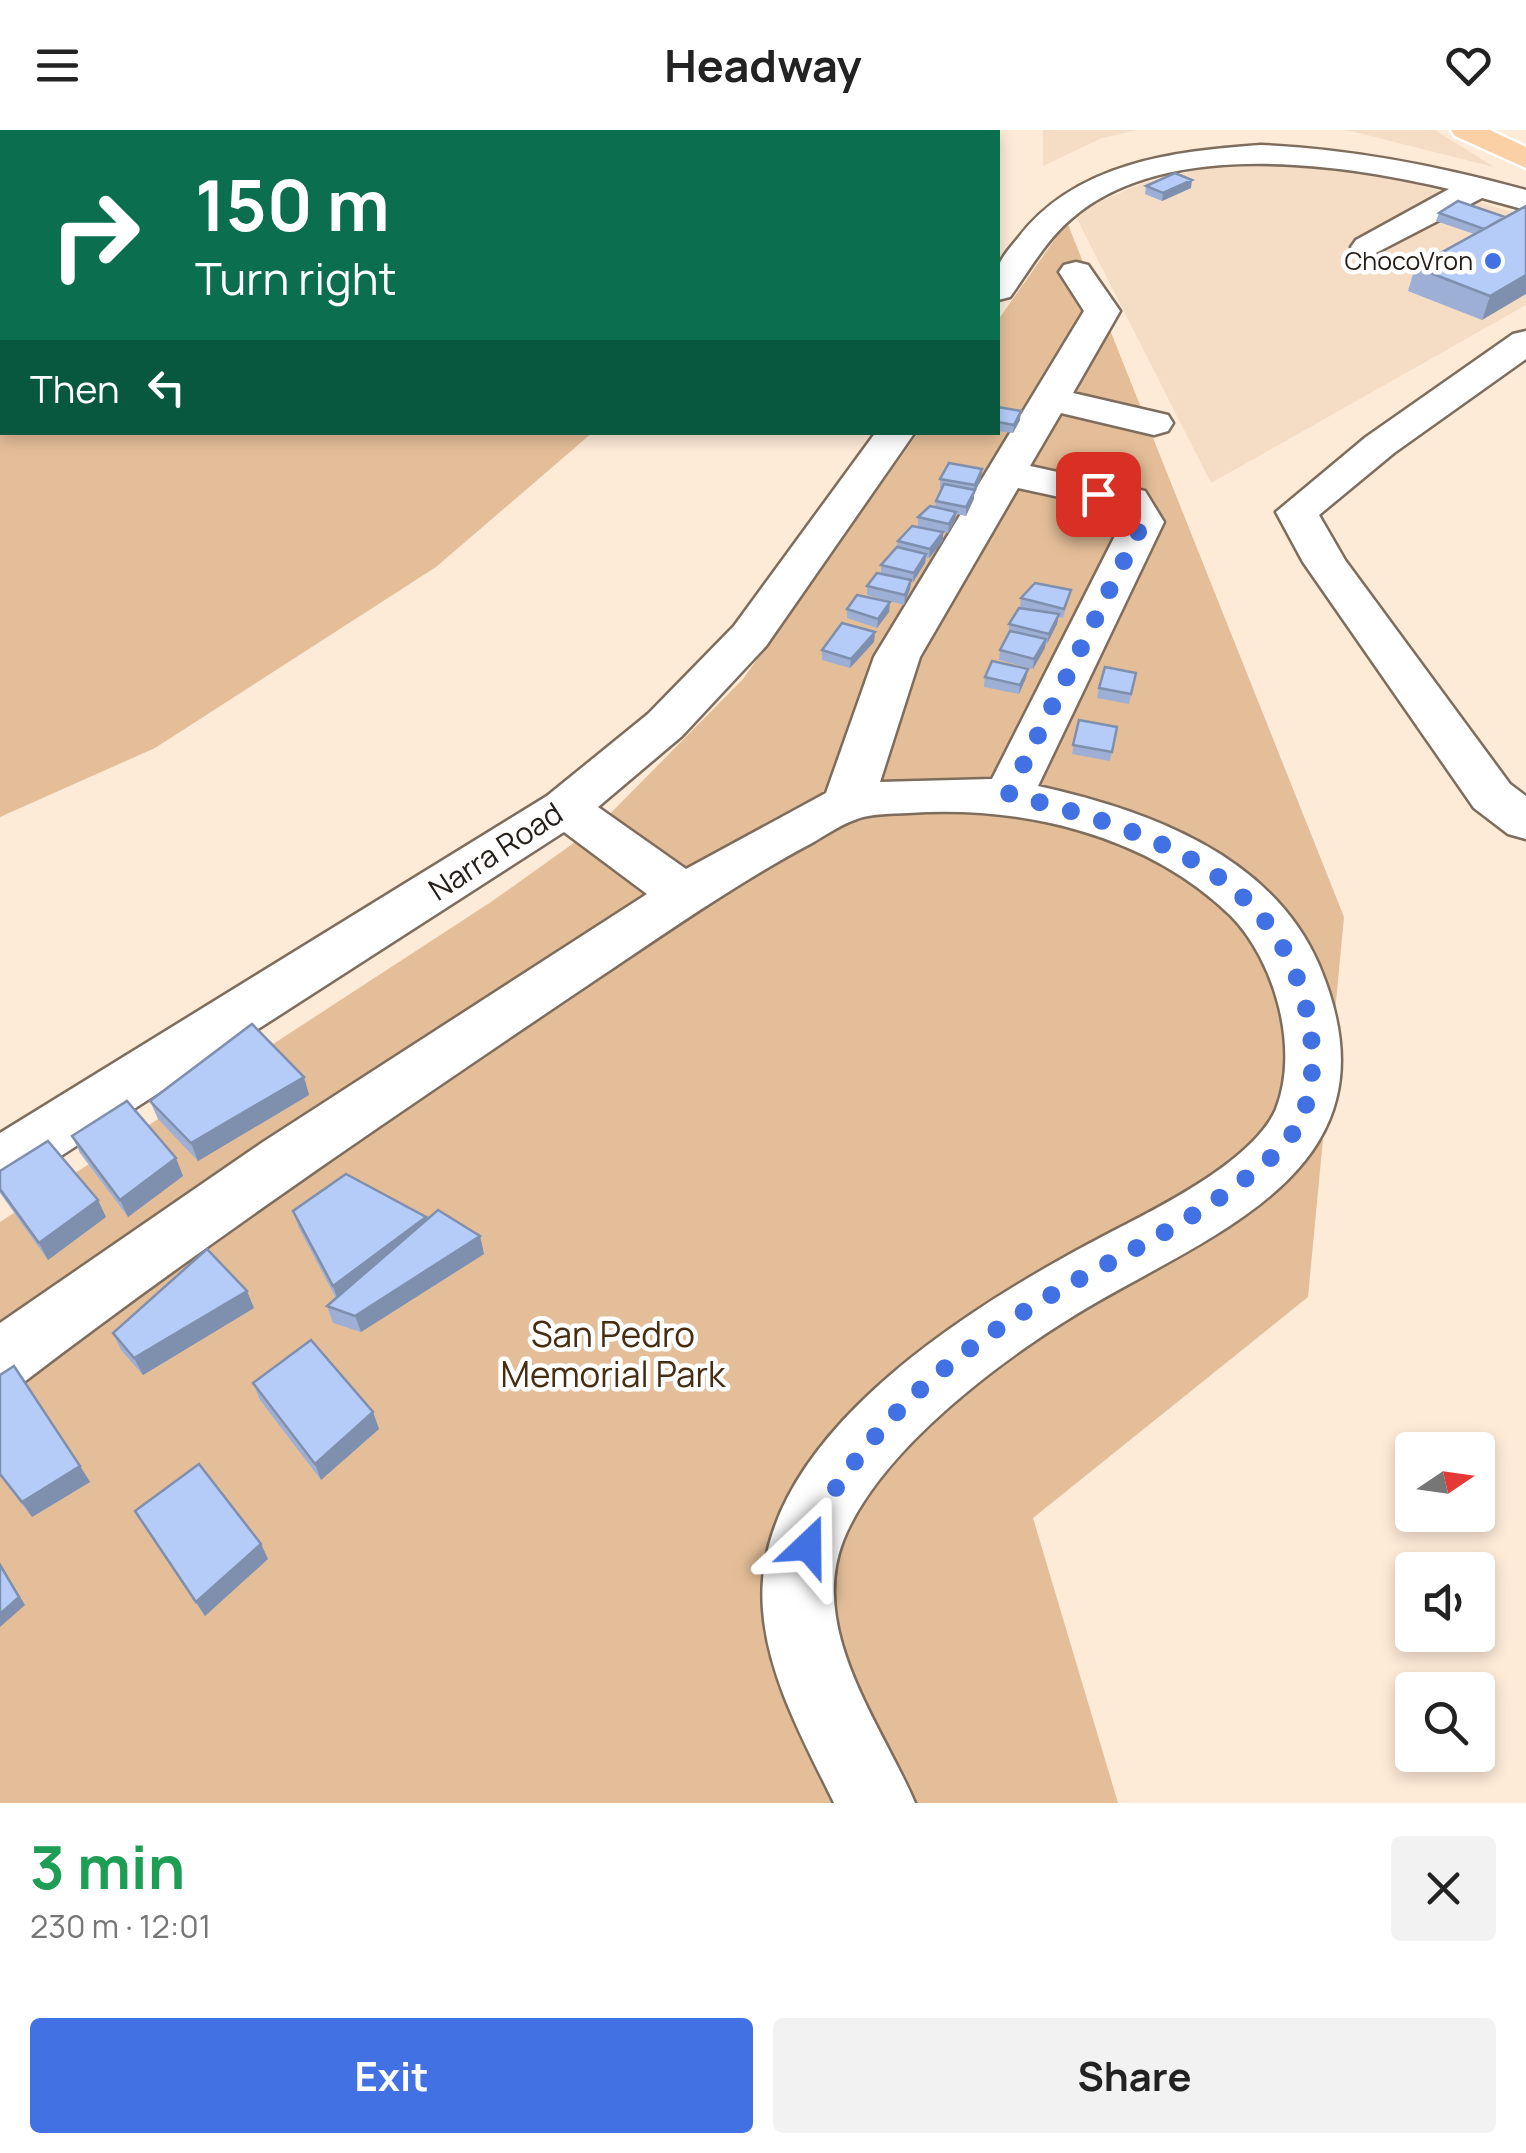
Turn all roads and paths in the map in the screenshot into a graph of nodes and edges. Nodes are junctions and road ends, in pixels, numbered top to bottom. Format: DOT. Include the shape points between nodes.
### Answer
graph roads {
  1 [pos="1466,130"];
  2 [pos="1526,159"];
  3 [pos="1478,186"];
  4 [pos="1526,200"];
  5 [pos="1368,248"];
  6 [pos="1076,272"];
  7 [pos="1000,287"];
  8 [pos="1526,342"];
  9 [pos="1050,398"];
  10 [pos="1154,423"];
  11 [pos="894,435"];
  12 [pos="1004,473"];
  13 [pos="1009,794"];
  14 [pos="848,803"];
  15 [pos="566,808"];
  16 [pos="1526,822"];
  17 [pos="685,895"];
  18 [pos="0,1164"];
  19 [pos="0,1361"];
  20 [pos="875,1803"];
  1 -- 2 [label="main road"];
  3 -- 4 [label="street"];
  3 -- 5 [label="street"];
  3 -- 7 [label="street" via="1330,150 1241,145 1191,151 1134,168 1061,210"];
  6 -- 9 [label="street" via="1102,311"];
  8 -- 16 [label="street" via="1297,512 1324,562 1492,796"];
  9 -- 10 [label="street"];
  9 -- 12 [label="street"];
  11 -- 15 [label="street, Narra Road" via="740,647 665,724"];
  12 -- 13 [label="street" via="1130,500 1143,522"];
  12 -- 14 [label="street" via="897,657"];
  13 -- 14 [label="street"];
  13 -- 20 [label="street" via="1155,840 1242,895 1295,973 1310,1016 1313,1058 1304,1113 1276,1156 1182,1226 1001,1326 928,1380 884,1423 818,1513 798,1578 806,1655"];
  14 -- 17 [label="street" via="747,854"];
  15 -- 17 [label="street"];
  15 -- 18 [label="street, Narra Road"];
  17 -- 19 [label="street" via="150,1248"];
}
